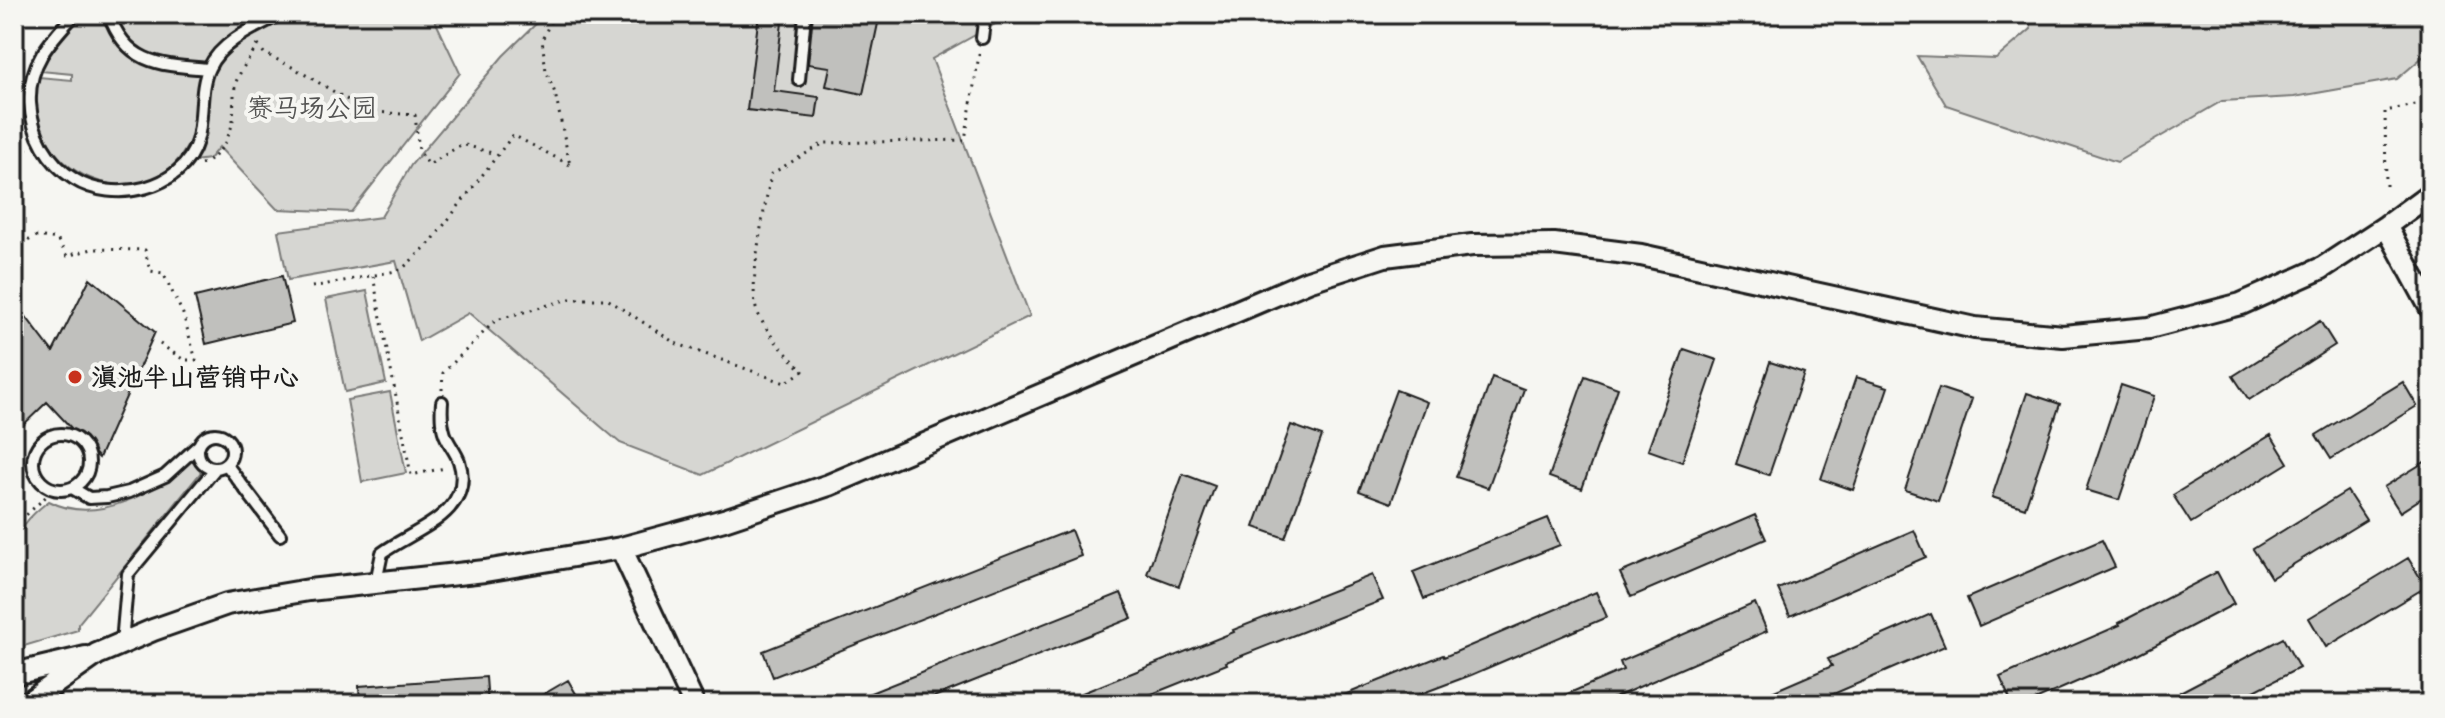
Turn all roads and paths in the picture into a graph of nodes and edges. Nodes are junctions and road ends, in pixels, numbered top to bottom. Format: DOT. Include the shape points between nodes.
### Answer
graph roads {
  1 [pos="75,14"];
  2 [pos="109,14"];
  3 [pos="281,14"];
  4 [pos="554,14"];
  5 [pos="805,14"];
  6 [pos="985,14"];
  7 [pos="261,25"];
  8 [pos="982,38"];
  9 [pos="258,45"];
  10 [pos="208,69"];
  11 [pos="799,80"];
  12 [pos="2431,102"];
  13 [pos="37,135"];
  14 [pos="497,155"];
  15 [pos="186,161"];
  16 [pos="2386,186"];
  17 [pos="2431,193"];
  18 [pos="2386,226"];
  19 [pos="14,236"];
  20 [pos="14,248"];
  21 [pos="373,276"];
  22 [pos="312,287"];
  23 [pos="2431,309"];
  24 [pos="157,342"];
  25 [pos="442,402"];
  26 [pos="199,445"];
  27 [pos="33,462"];
  28 [pos="14,463"];
  29 [pos="461,465"];
  30 [pos="221,466"];
  31 [pos="72,488"];
  32 [pos="54,489"];
  33 [pos="14,535"];
  34 [pos="280,535"];
  35 [pos="621,548"];
  36 [pos="376,582"];
  37 [pos="122,643"];
  38 [pos="97,654"];
  39 [pos="14,674"];
  40 [pos="26,704"];
  41 [pos="694,704"];
  1 -- 13 [label="lane" via="44,48 33,72 31,115"];
  2 -- 10 [label="lane" via="116,33 139,56"];
  3 -- 7 [label="lane"];
  4 -- 14 [label="path" via="542,40 570,165 513,135"];
  5 -- 11 [label="lane"];
  6 -- 8 [label="lane"];
  7 -- 9 [label="path"];
  7 -- 10 [label="lane" via="228,45"];
  8 -- 25 [label="path" via="965,140 824,143 771,174 756,258 755,308 776,343 803,371 785,383 675,343 607,299 569,299 496,320 443,373"];
  9 -- 14 [label="path" via="358,106 415,115 419,151 429,165 462,144"];
  9 -- 15 [label="path" via="238,78 231,126 216,156 202,164"];
  10 -- 15 [label="lane" via="196,145"];
  12 -- 16 [label="path" via="2385,111"];
  13 -- 15 [label="lane" via="63,172 103,191 147,186"];
  13 -- 19 [label="path" via="19,166"];
  14 -- 21 [label="path" via="431,242 401,270"];
  17 -- 18 [label="street"];
  18 -- 23 [label="street"];
  18 -- 35 [label="street" via="2322,268 2241,304 2149,328 2063,336 1975,328 1641,255 1554,244 1472,245 1385,256 1308,281 829,485"];
  20 -- 24 [label="path" via="37,236 57,239 67,256 92,249 145,250 150,271 163,273 183,314 196,360 184,360"];
  21 -- 22 [label="path"];
  21 -- 29 [label="path" via="411,475"];
  25 -- 29 [label="lane" via="443,428"];
  26 -- 30 [label="lane" via="200,461 209,468"];
  26 -- 30 [label="lane" via="211,435 226,438 232,454"];
  26 -- 31 [label="lane" via="165,476 129,492 89,498"];
  27 -- 28 [label="path"];
  27 -- 31 [label="lane" via="39,445 53,436 79,442 88,465"];
  27 -- 32 [label="lane" via="38,479"];
  29 -- 36 [label="lane" via="453,503 437,521 382,553"];
  30 -- 34 [label="lane"];
  30 -- 37 [label="lane" via="128,574"];
  31 -- 32 [label="lane"];
  32 -- 33 [label="path" via="23,518"];
  35 -- 36 [label="street" via="485,571"];
  35 -- 41 [label="street"];
  36 -- 37 [label="street" via="227,604"];
  37 -- 38 [label="street"];
  38 -- 39 [label="street"];
  38 -- 40 [label="street"];
}
